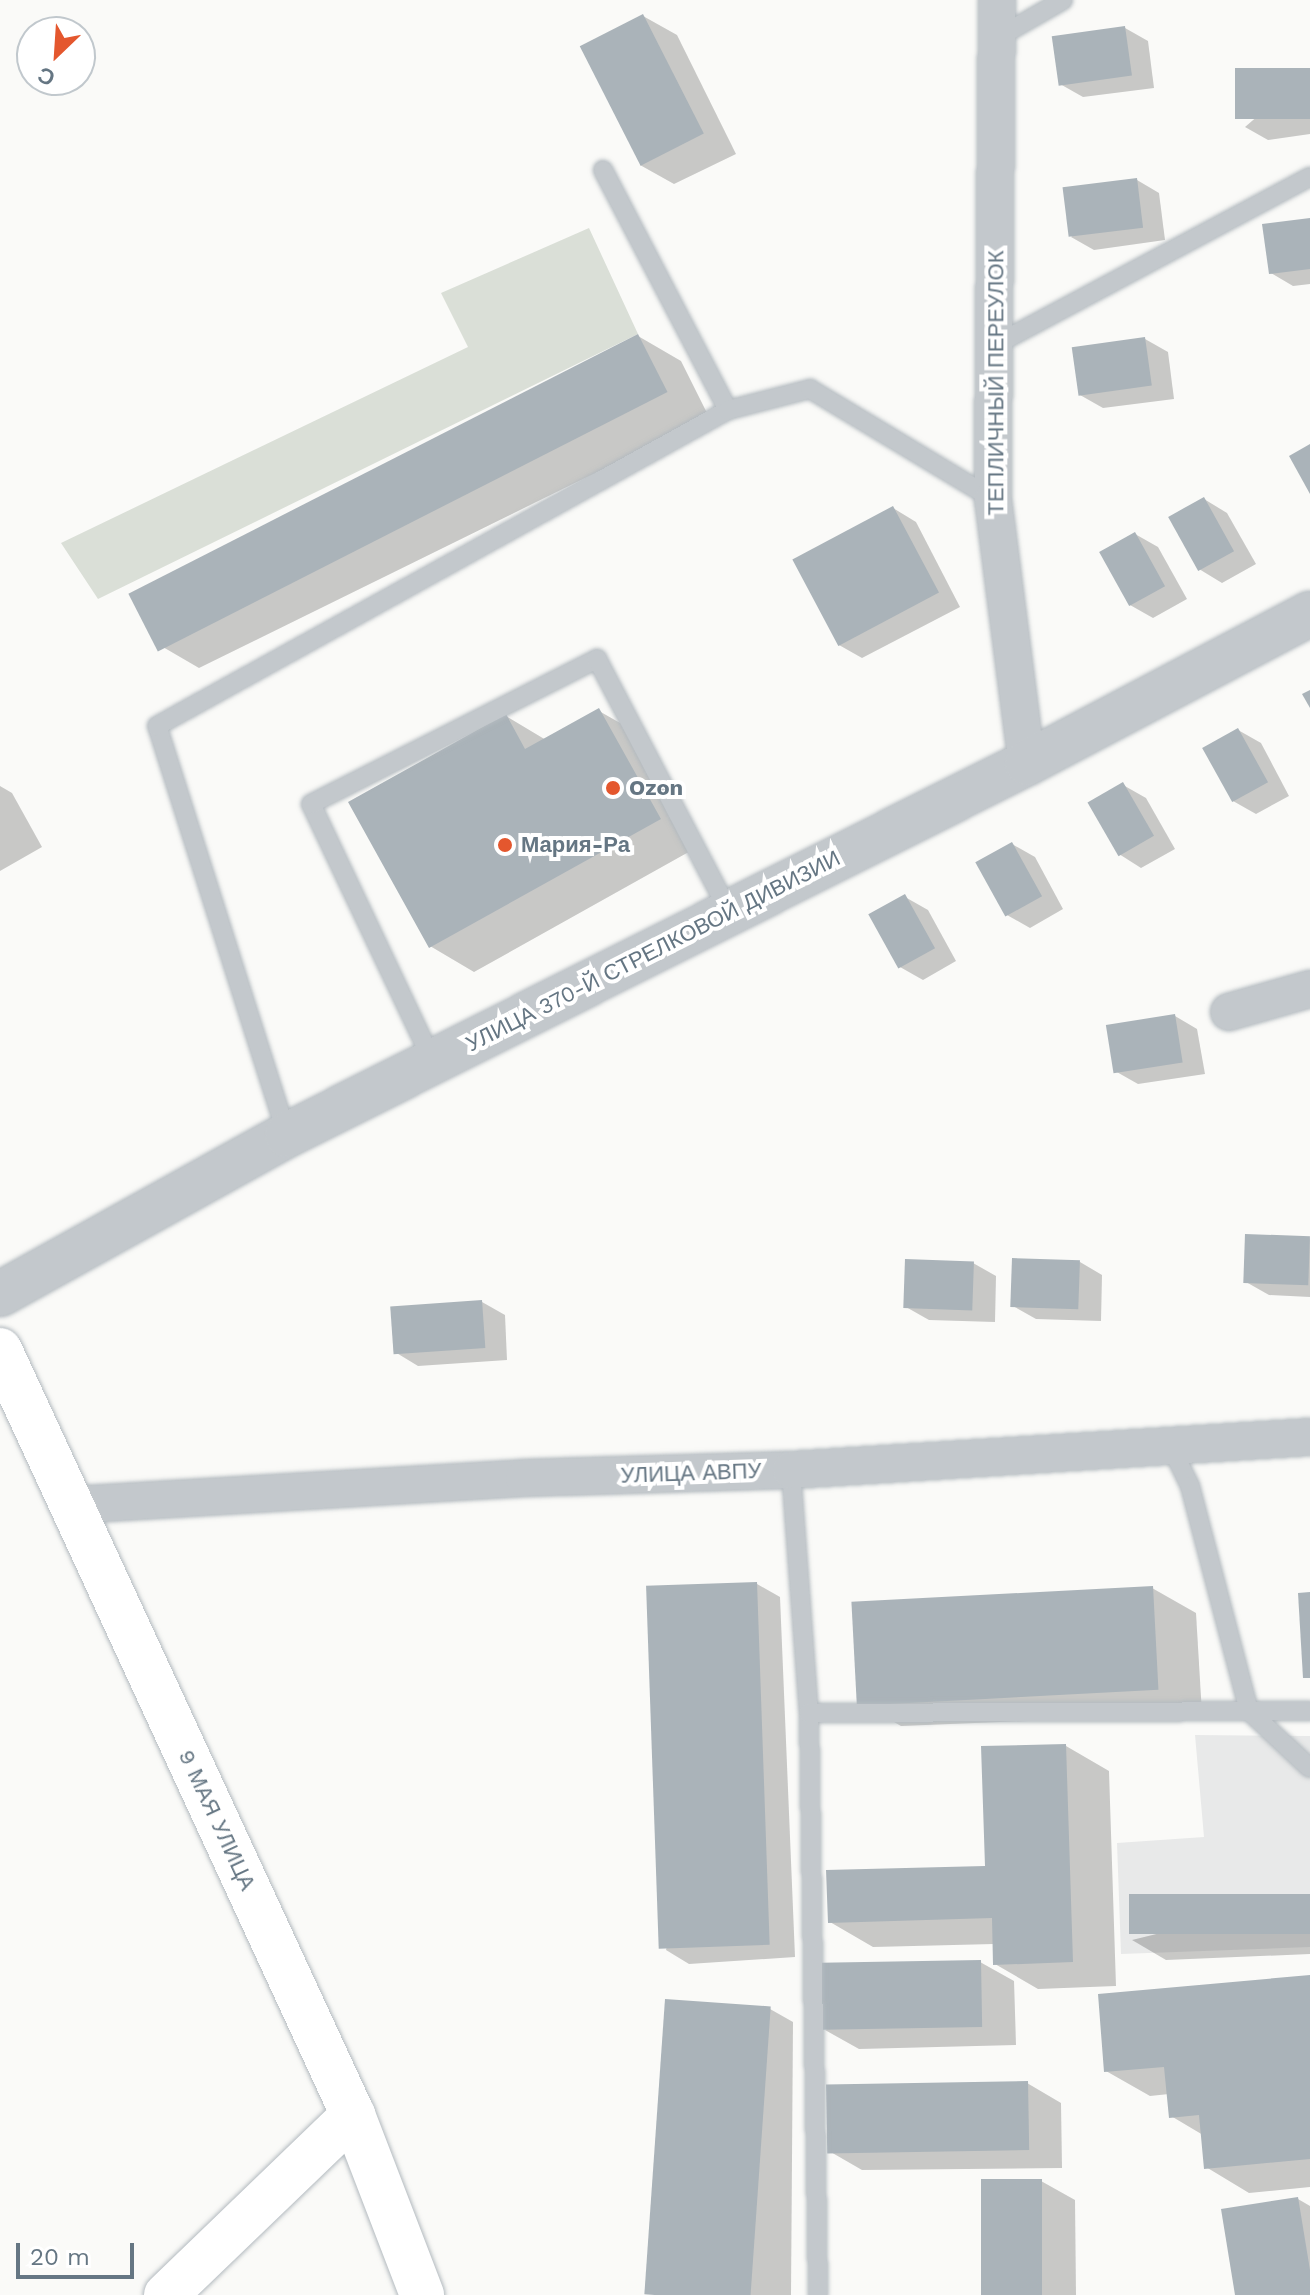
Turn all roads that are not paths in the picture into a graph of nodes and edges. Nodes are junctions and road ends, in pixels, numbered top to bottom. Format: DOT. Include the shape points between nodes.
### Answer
graph roads {
  1 [pos="997,0"];
  2 [pos="1063,0"];
  3 [pos="997,38"];
  4 [pos="603,170"];
  5 [pos="1310,177"];
  6 [pos="995,345"];
  7 [pos="728,410"];
  8 [pos="993,499"];
  9 [pos="1310,614"];
  10 [pos="1027,763"];
  11 [pos="730,913"];
  12 [pos="1310,989"];
  13 [pos="1229,1012"];
  14 [pos="433,1062"];
  15 [pos="287,1135"];
  16 [pos="0,1294"];
  17 [pos="0,1350"];
  18 [pos="1310,1437"];
  19 [pos="1171,1447"];
  20 [pos="791,1470"];
  21 [pos="72,1505"];
  22 [pos="1249,1711"];
  23 [pos="1310,1711"];
  24 [pos="809,1713"];
  25 [pos="1310,1768"];
  26 [pos="353,2115"];
  27 [pos="166,2295"];
  28 [pos="422,2295"];
  29 [pos="818,2295"];
  1 -- 3 [label="street, ТЕПЛИЧНЫЙ ПЕРЕУЛОК"];
  2 -- 3 [label="lane"];
  3 -- 6 [label="street, ТЕПЛИЧНЫЙ ПЕРЕУЛОК"];
  4 -- 7 [label="lane"];
  5 -- 6 [label="lane"];
  6 -- 8 [label="street, ТЕПЛИЧНЫЙ ПЕРЕУЛОК"];
  7 -- 8 [label="lane" via="810,389"];
  7 -- 15 [label="lane" via="157,726"];
  8 -- 10 [label="street, ТЕПЛИЧНЫЙ ПЕРЕУЛОК"];
  9 -- 10 [label="street, УЛИЦА 370-Й СТРЕЛКОВОЙ ДИВИЗИИ"];
  10 -- 11 [label="street, УЛИЦА 370-Й СТРЕЛКОВОЙ ДИВИЗИИ"];
  11 -- 14 [label="street, УЛИЦА 370-Й СТРЕЛКОВОЙ ДИВИЗИИ"];
  11 -- 14 [label="lane" via="597,659 311,804"];
  12 -- 13 [label="street"];
  14 -- 15 [label="street, УЛИЦА 370-Й СТРЕЛКОВОЙ ДИВИЗИИ"];
  15 -- 16 [label="street, УЛИЦА 370-Й СТРЕЛКОВОЙ ДИВИЗИИ"];
  17 -- 21 [label="main road, 9 МАЯ УЛИЦА"];
  18 -- 19 [label="street, УЛИЦА АВПУ"];
  19 -- 20 [label="street, УЛИЦА АВПУ"];
  19 -- 22 [label="lane" via="1190,1486"];
  20 -- 21 [label="street, УЛИЦА АВПУ" via="524,1478"];
  20 -- 24 [label="lane"];
  21 -- 26 [label="main road, 9 МАЯ УЛИЦА"];
  22 -- 23 [label="lane"];
  22 -- 24 [label="lane"];
  22 -- 25 [label="lane"];
  24 -- 29 [label="lane"];
  26 -- 27 [label="main road"];
  26 -- 28 [label="main road, 9 МАЯ УЛИЦА"];
}
